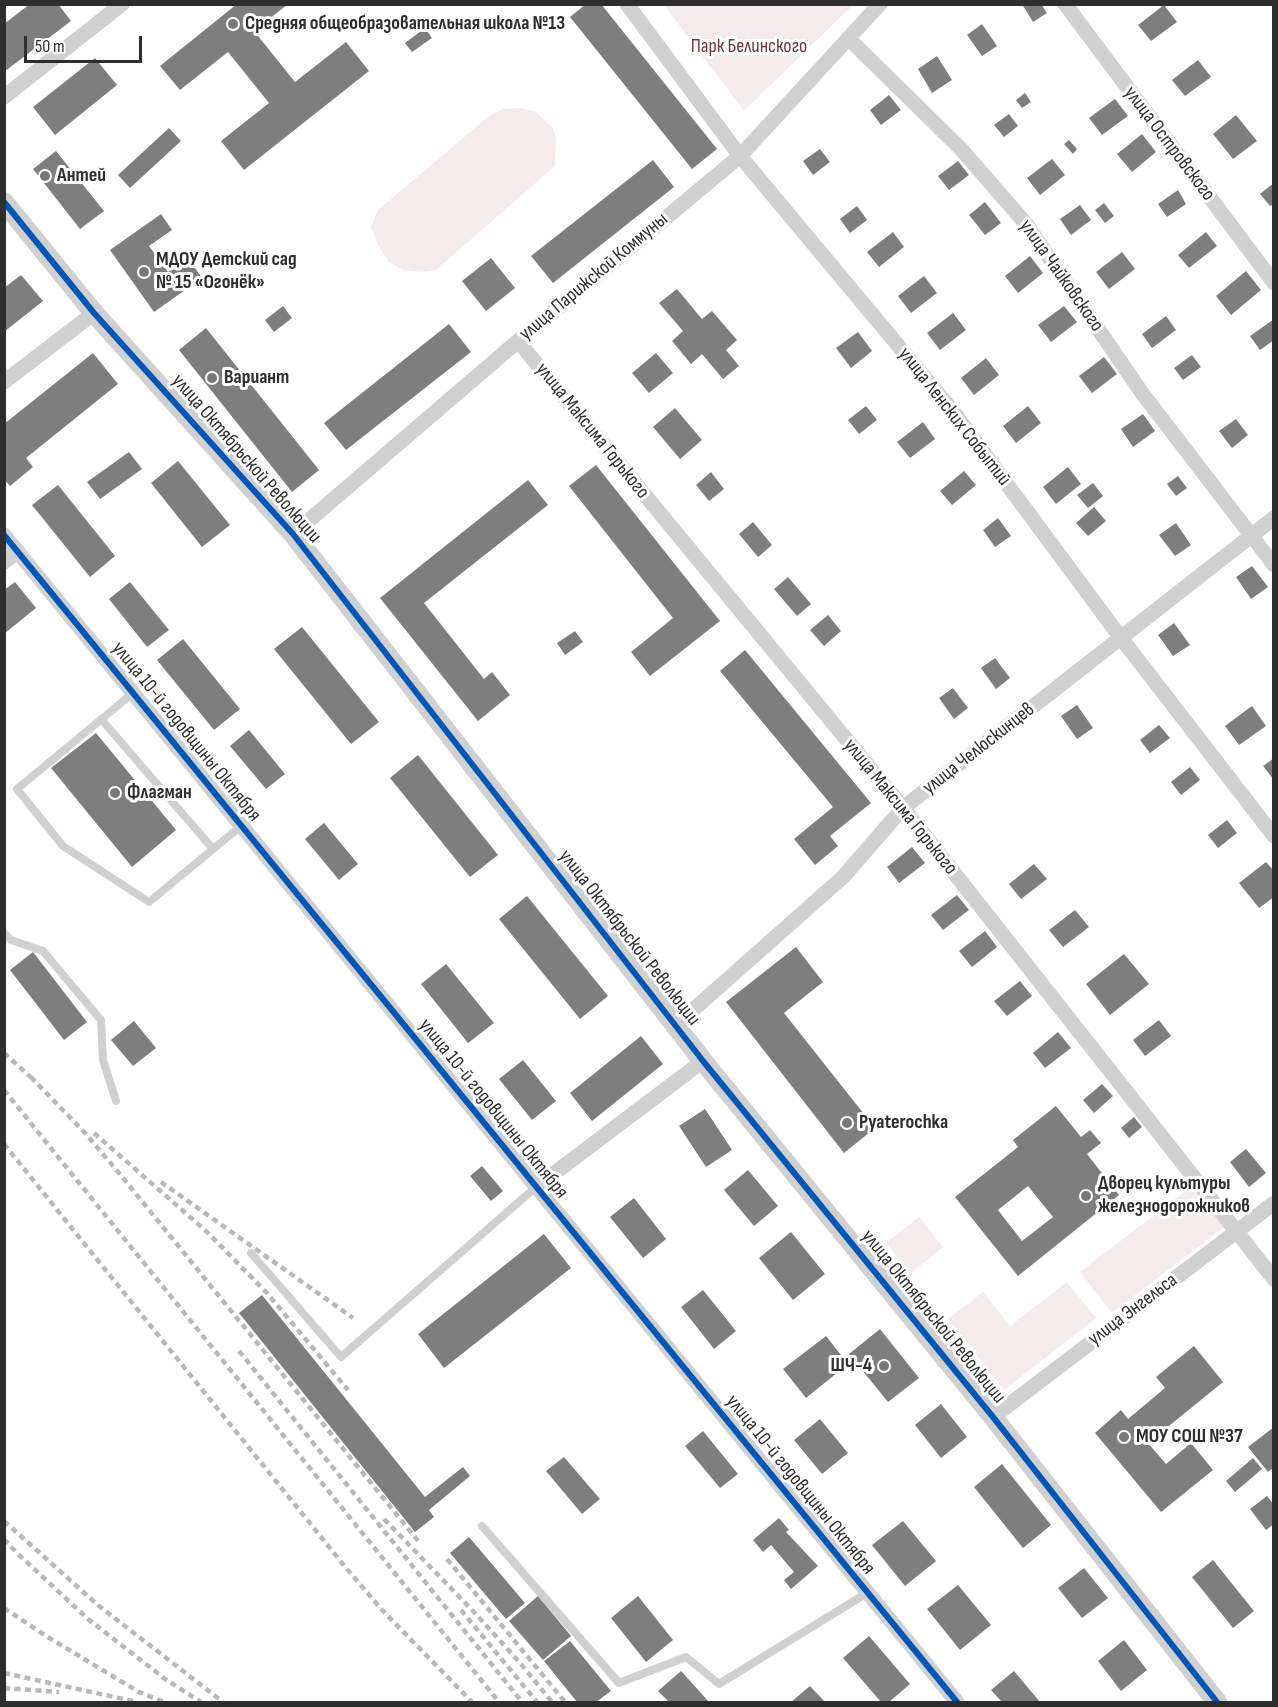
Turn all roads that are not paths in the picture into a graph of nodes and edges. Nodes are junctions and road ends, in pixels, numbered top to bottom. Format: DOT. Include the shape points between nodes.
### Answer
graph roads {
  1 [pos="122,4"];
  2 [pos="627,4"];
  3 [pos="880,4"];
  4 [pos="1065,4"];
  5 [pos="848,38"];
  6 [pos="4,97"];
  7 [pos="740,156"];
  8 [pos="4,202"];
  9 [pos="1274,283"];
  10 [pos="94,313"];
  11 [pos="518,341"];
  12 [pos="4,382"];
  13 [pos="1274,518"];
  14 [pos="293,534"];
  15 [pos="4,535"];
  16 [pos="1251,536"];
  17 [pos="18,551"];
  18 [pos="4,562"];
  19 [pos="1274,565"];
  20 [pos="1121,638"];
  21 [pos="133,693"];
  22 [pos="101,719"];
  23 [pos="903,808"];
  24 [pos="242,826"];
  25 [pos="1274,836"];
  26 [pos="213,849"];
  27 [pos="4,933"];
  28 [pos="676,1025"];
  29 [pos="703,1061"];
  30 [pos="116,1101"];
  31 [pos="536,1187"];
  32 [pos="1274,1203"];
  33 [pos="1234,1232"];
  34 [pos="251,1253"];
  35 [pos="1274,1279"];
  36 [pos="993,1417"];
  37 [pos="482,1526"];
  38 [pos="867,1593"];
  39 [pos="957,1702"];
  40 [pos="1217,1702"];
  1 -- 6 [label="street"];
  2 -- 7 [label="street, улица Ленских Событий"];
  3 -- 5 [label="street, улица Парижской Коммуны"];
  4 -- 9 [label="street, улица Островского"];
  5 -- 7 [label="street, улица Парижской Коммуны"];
  5 -- 16 [label="street, улица Чайковского" via="961,149 1027,225 1142,393"];
  7 -- 11 [label="street, улица Парижской Коммуны"];
  7 -- 20 [label="street, улица Ленских Событий" via="952,410"];
  8 -- 10 [label="street, улица Октябрьской Революции"];
  10 -- 12 [label="street"];
  10 -- 14 [label="street, улица Октябрьской Революции"];
  11 -- 14 [label="street, улица Парижской Коммуны"];
  11 -- 23 [label="street, улица Максима Горького"];
  13 -- 16 [label="street, улица Челюскинцев"];
  14 -- 28 [label="street, улица Октябрьской Революции"];
  15 -- 17 [label="street, улица 10-й годовщины Октября"];
  16 -- 19 [label="street, улица Чайковского"];
  16 -- 20 [label="street, улица Челюскинцев"];
  17 -- 18 [label="street"];
  17 -- 21 [label="street, улица 10-й годовщины Октября"];
  20 -- 23 [label="street, улица Челюскинцев"];
  20 -- 25 [label="street, улица Ленских Событий"];
  21 -- 22 [label="lane"];
  21 -- 24 [label="street, улица 10-й годовщины Октября"];
  22 -- 26 [label="lane"];
  22 -- 26 [label="lane" via="17,789 63,846 149,902"];
  23 -- 28 [label="street, улица Челюскинцев" via="843,877"];
  23 -- 33 [label="street, улица Максима Горького"];
  24 -- 26 [label="lane"];
  24 -- 31 [label="street, улица 10-й годовщины Октября"];
  27 -- 30 [label="lane" via="11,940 43,951 101,1020 103,1060"];
  28 -- 29 [label="street, улица Октябрьской Революции"];
  29 -- 31 [label="street"];
  29 -- 36 [label="street, улица Октябрьской Революции"];
  31 -- 34 [label="lane" via="341,1357"];
  31 -- 38 [label="street, улица 10-й годовщины Октября"];
  32 -- 33 [label="street, улица Энгельса"];
  33 -- 35 [label="street, улица Максима Горького"];
  33 -- 36 [label="street, улица Энгельса"];
  36 -- 40 [label="street, улица Октябрьской Революции"];
  37 -- 38 [label="lane" via="619,1683 686,1657 719,1684"];
  38 -- 39 [label="street, улица 10-й годовщины Октября"];
}
